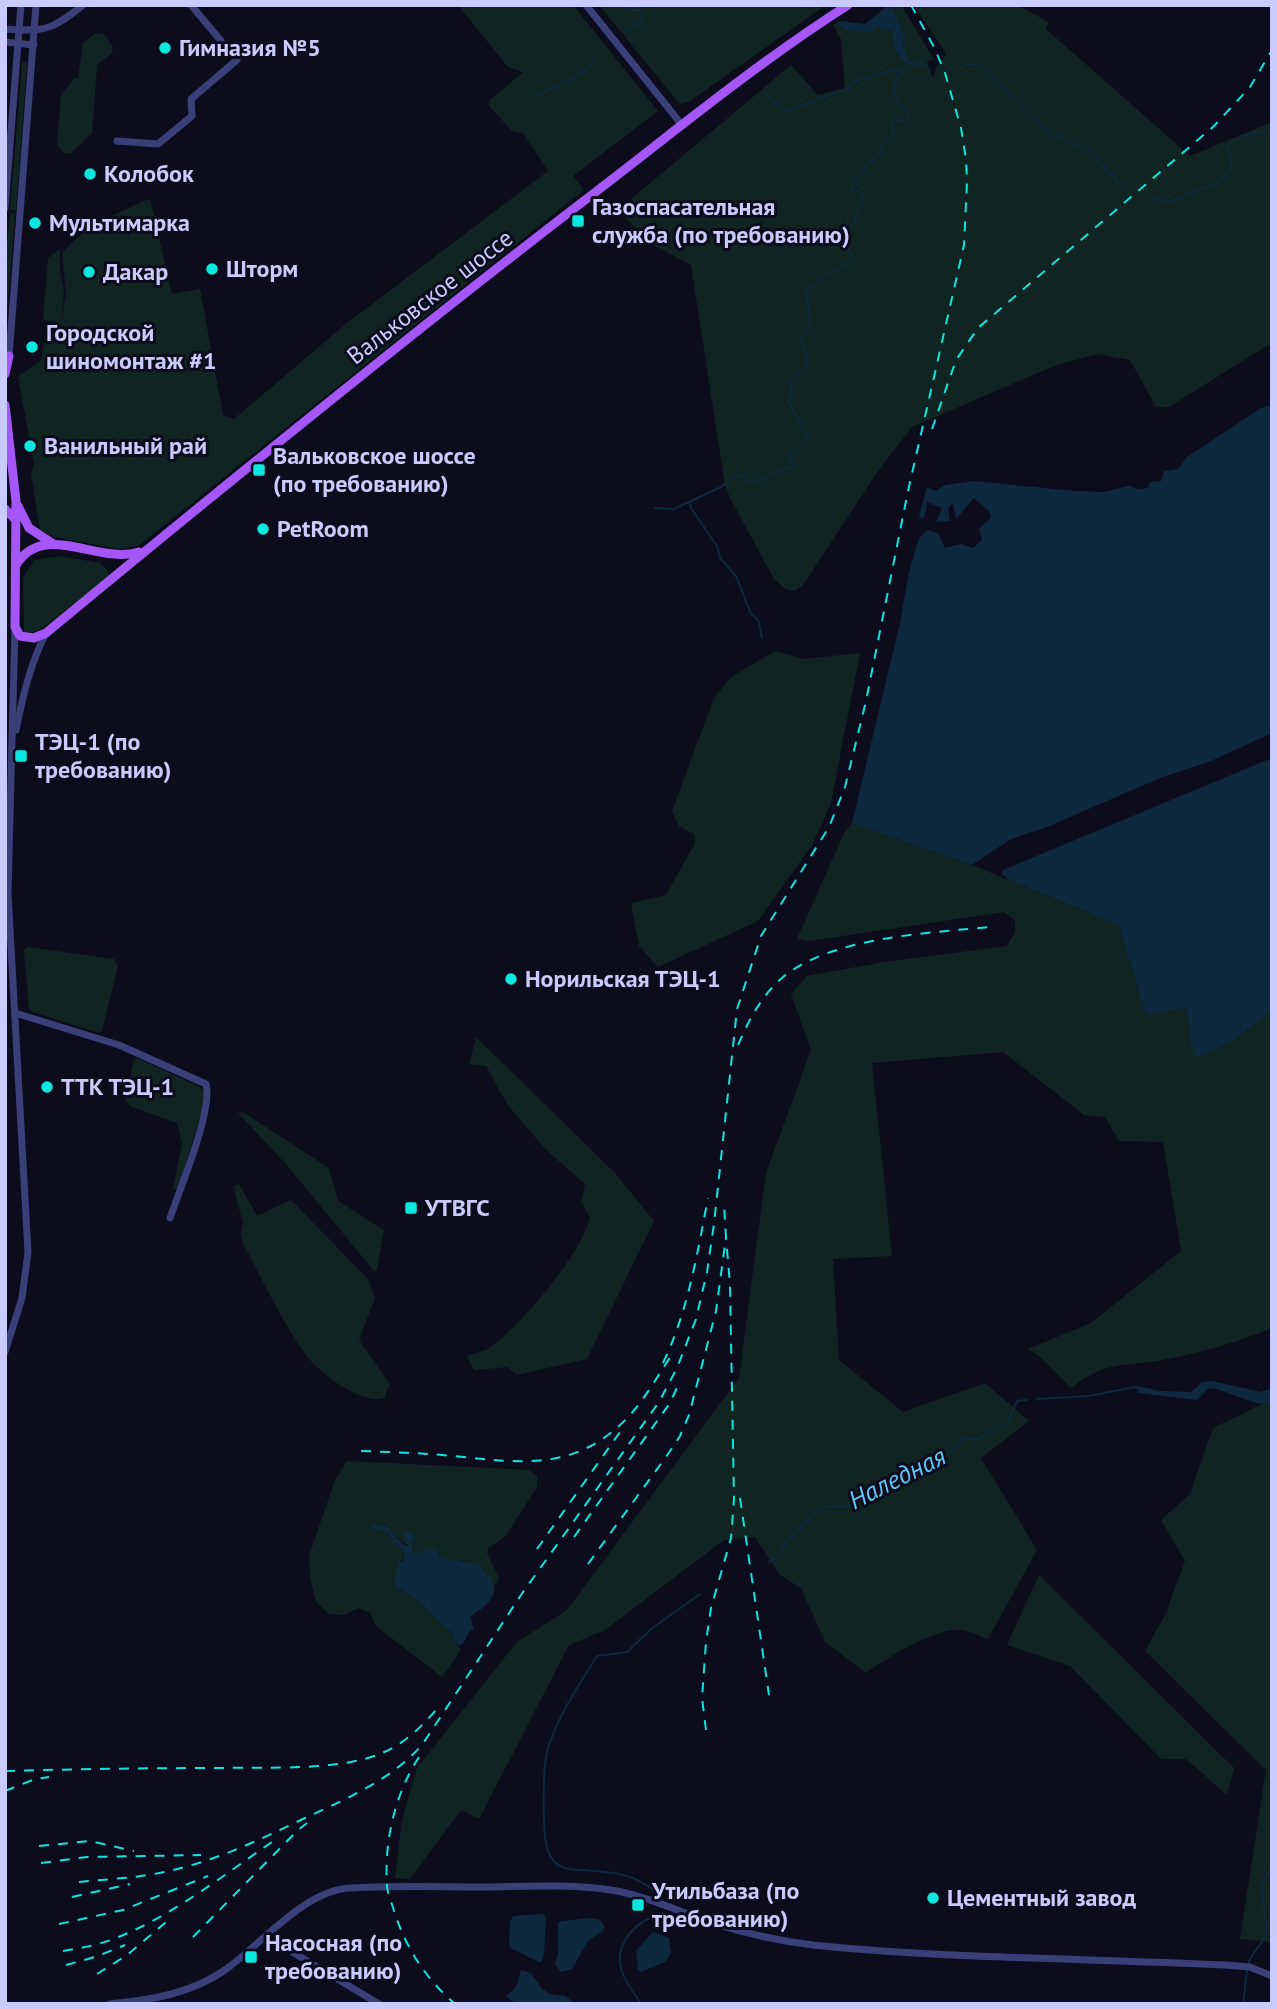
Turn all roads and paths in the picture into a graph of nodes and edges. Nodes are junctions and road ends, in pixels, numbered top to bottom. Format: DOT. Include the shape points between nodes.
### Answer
graph roads {
  1 [pos="21,5"];
  2 [pos="36,5"];
  3 [pos="83,5"];
  4 [pos="191,5"];
  5 [pos="586,5"];
  6 [pos="848,5"];
  7 [pos="5,29"];
  8 [pos="19,30"];
  9 [pos="35,31"];
  10 [pos="5,42"];
  11 [pos="18,43"];
  12 [pos="34,45"];
  13 [pos="682,125"];
  14 [pos="117,141"];
  15 [pos="5,208"];
  16 [pos="7,356"];
  17 [pos="5,374"];
  18 [pos="5,405"];
  19 [pos="16,501"];
  20 [pos="5,509"];
  21 [pos="16,520"];
  22 [pos="54,544"];
  23 [pos="144,551"];
  24 [pos="112,557"];
  25 [pos="16,566"];
  26 [pos="113,577"];
  27 [pos="15,631"];
  28 [pos="46,633"];
  29 [pos="13,741"];
  30 [pos="15,1013"];
  31 [pos="170,1218"];
  32 [pos="5,1352"];
  33 [pos="265,1938"];
  34 [pos="1272,1976"];
  35 [pos="110,2004"];
  36 [pos="379,2004"];
  1 -- 8 [label="street"];
  2 -- 9 [label="street"];
  3 -- 9 [label="street" via="61,23"];
  4 -- 14 [label="street" via="237,60 191,99 192,116 158,144"];
  5 -- 13 [label="street"];
  6 -- 13 [label="main road, Вальковское шоссе"];
  7 -- 8 [label="street"];
  8 -- 9 [label="street"];
  8 -- 11 [label="street"];
  9 -- 12 [label="street"];
  10 -- 11 [label="street"];
  11 -- 12 [label="street"];
  11 -- 15 [label="street"];
  12 -- 16 [label="street"];
  13 -- 23 [label="main road, Вальковское шоссе"];
  16 -- 17 [label="main road"];
  18 -- 19 [label="main road"];
  19 -- 21 [label="main road"];
  19 -- 22 [label="main road" via="29,528"];
  20 -- 21 [label="main road"];
  21 -- 25 [label="main road"];
  22 -- 24 [label="main road"];
  22 -- 25 [label="main road" via="33,547"];
  23 -- 24 [label="main road"];
  23 -- 26 [label="main road, Вальковское шоссе"];
  24 -- 26 [label="main road"];
  25 -- 27 [label="main road"];
  26 -- 28 [label="main road, Вальковское шоссе"];
  27 -- 28 [label="main road, Вальковское шоссе" via="29,638"];
  27 -- 29 [label="street"];
  28 -- 29 [label="street, Вальковское шоссе" via="33,659"];
  29 -- 30 [label="street" via="8,893"];
  30 -- 31 [label="street" via="119,1045 206,1084 208,1099 202,1122"];
  30 -- 32 [label="street" via="28,1252 22,1298"];
  33 -- 34 [label="street" via="320,1896 345,1889 585,1888 618,1892 738,1930 812,1945 1225,1965 1250,1967"];
  33 -- 35 [label="street" via="226,1969 189,1989"];
  33 -- 36 [label="street"];
}
